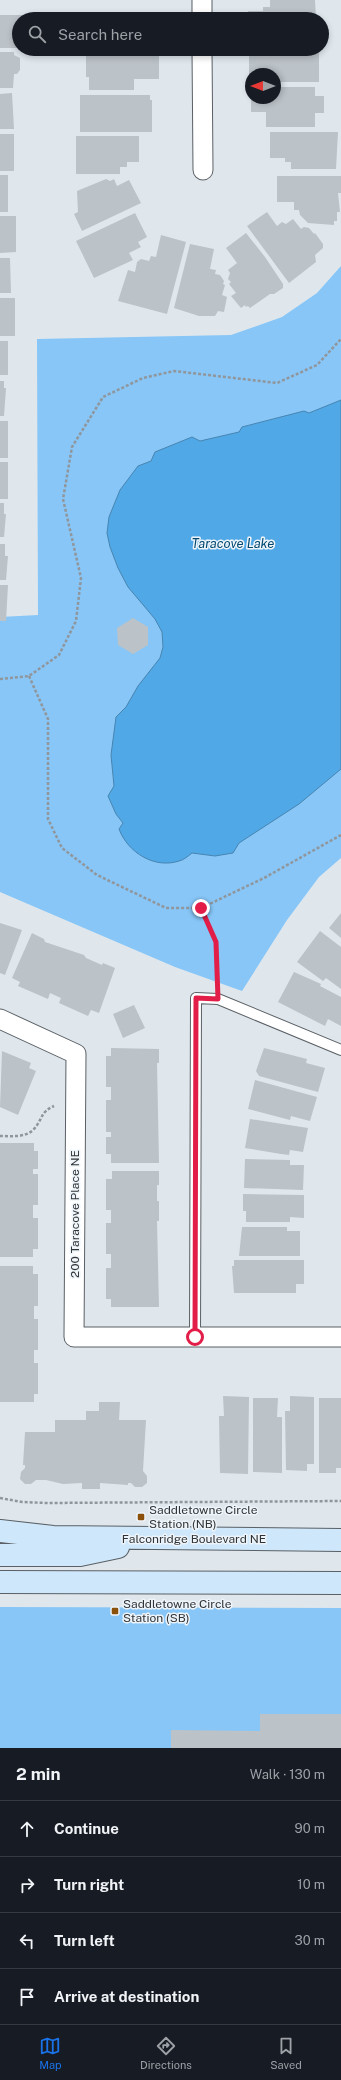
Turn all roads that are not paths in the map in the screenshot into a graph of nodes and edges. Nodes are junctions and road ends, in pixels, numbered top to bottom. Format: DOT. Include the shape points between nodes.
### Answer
graph roads {
  1 [pos="202,0"];
  2 [pos="202,12"];
  3 [pos="202,56"];
  4 [pos="203,170"];
  5 [pos="0,1019"];
  6 [pos="341,1050"];
  7 [pos="195,1337"];
  8 [pos="341,1337"];
  9 [pos="0,1532"];
  10 [pos="150,1539"];
  11 [pos="341,1540"];
  12 [pos="0,1555"];
  13 [pos="0,1582"];
  14 [pos="341,1583"];
  1 -- 2 [label="street"];
  3 -- 4 [label="street"];
  5 -- 7 [label="street, 200 Taracove Place NE" via="76,1054 74,1337"];
  6 -- 7 [label="lane" via="218,999 196,998"];
  7 -- 8 [label="street"];
  9 -- 10 [label="main road, Falconridge Boulevard NE" via="53,1537"];
  10 -- 11 [label="main road, Falconridge Boulevard NE"];
  10 -- 12 [label="main road" via="80,1555"];
  13 -- 14 [label="main road"];
}
